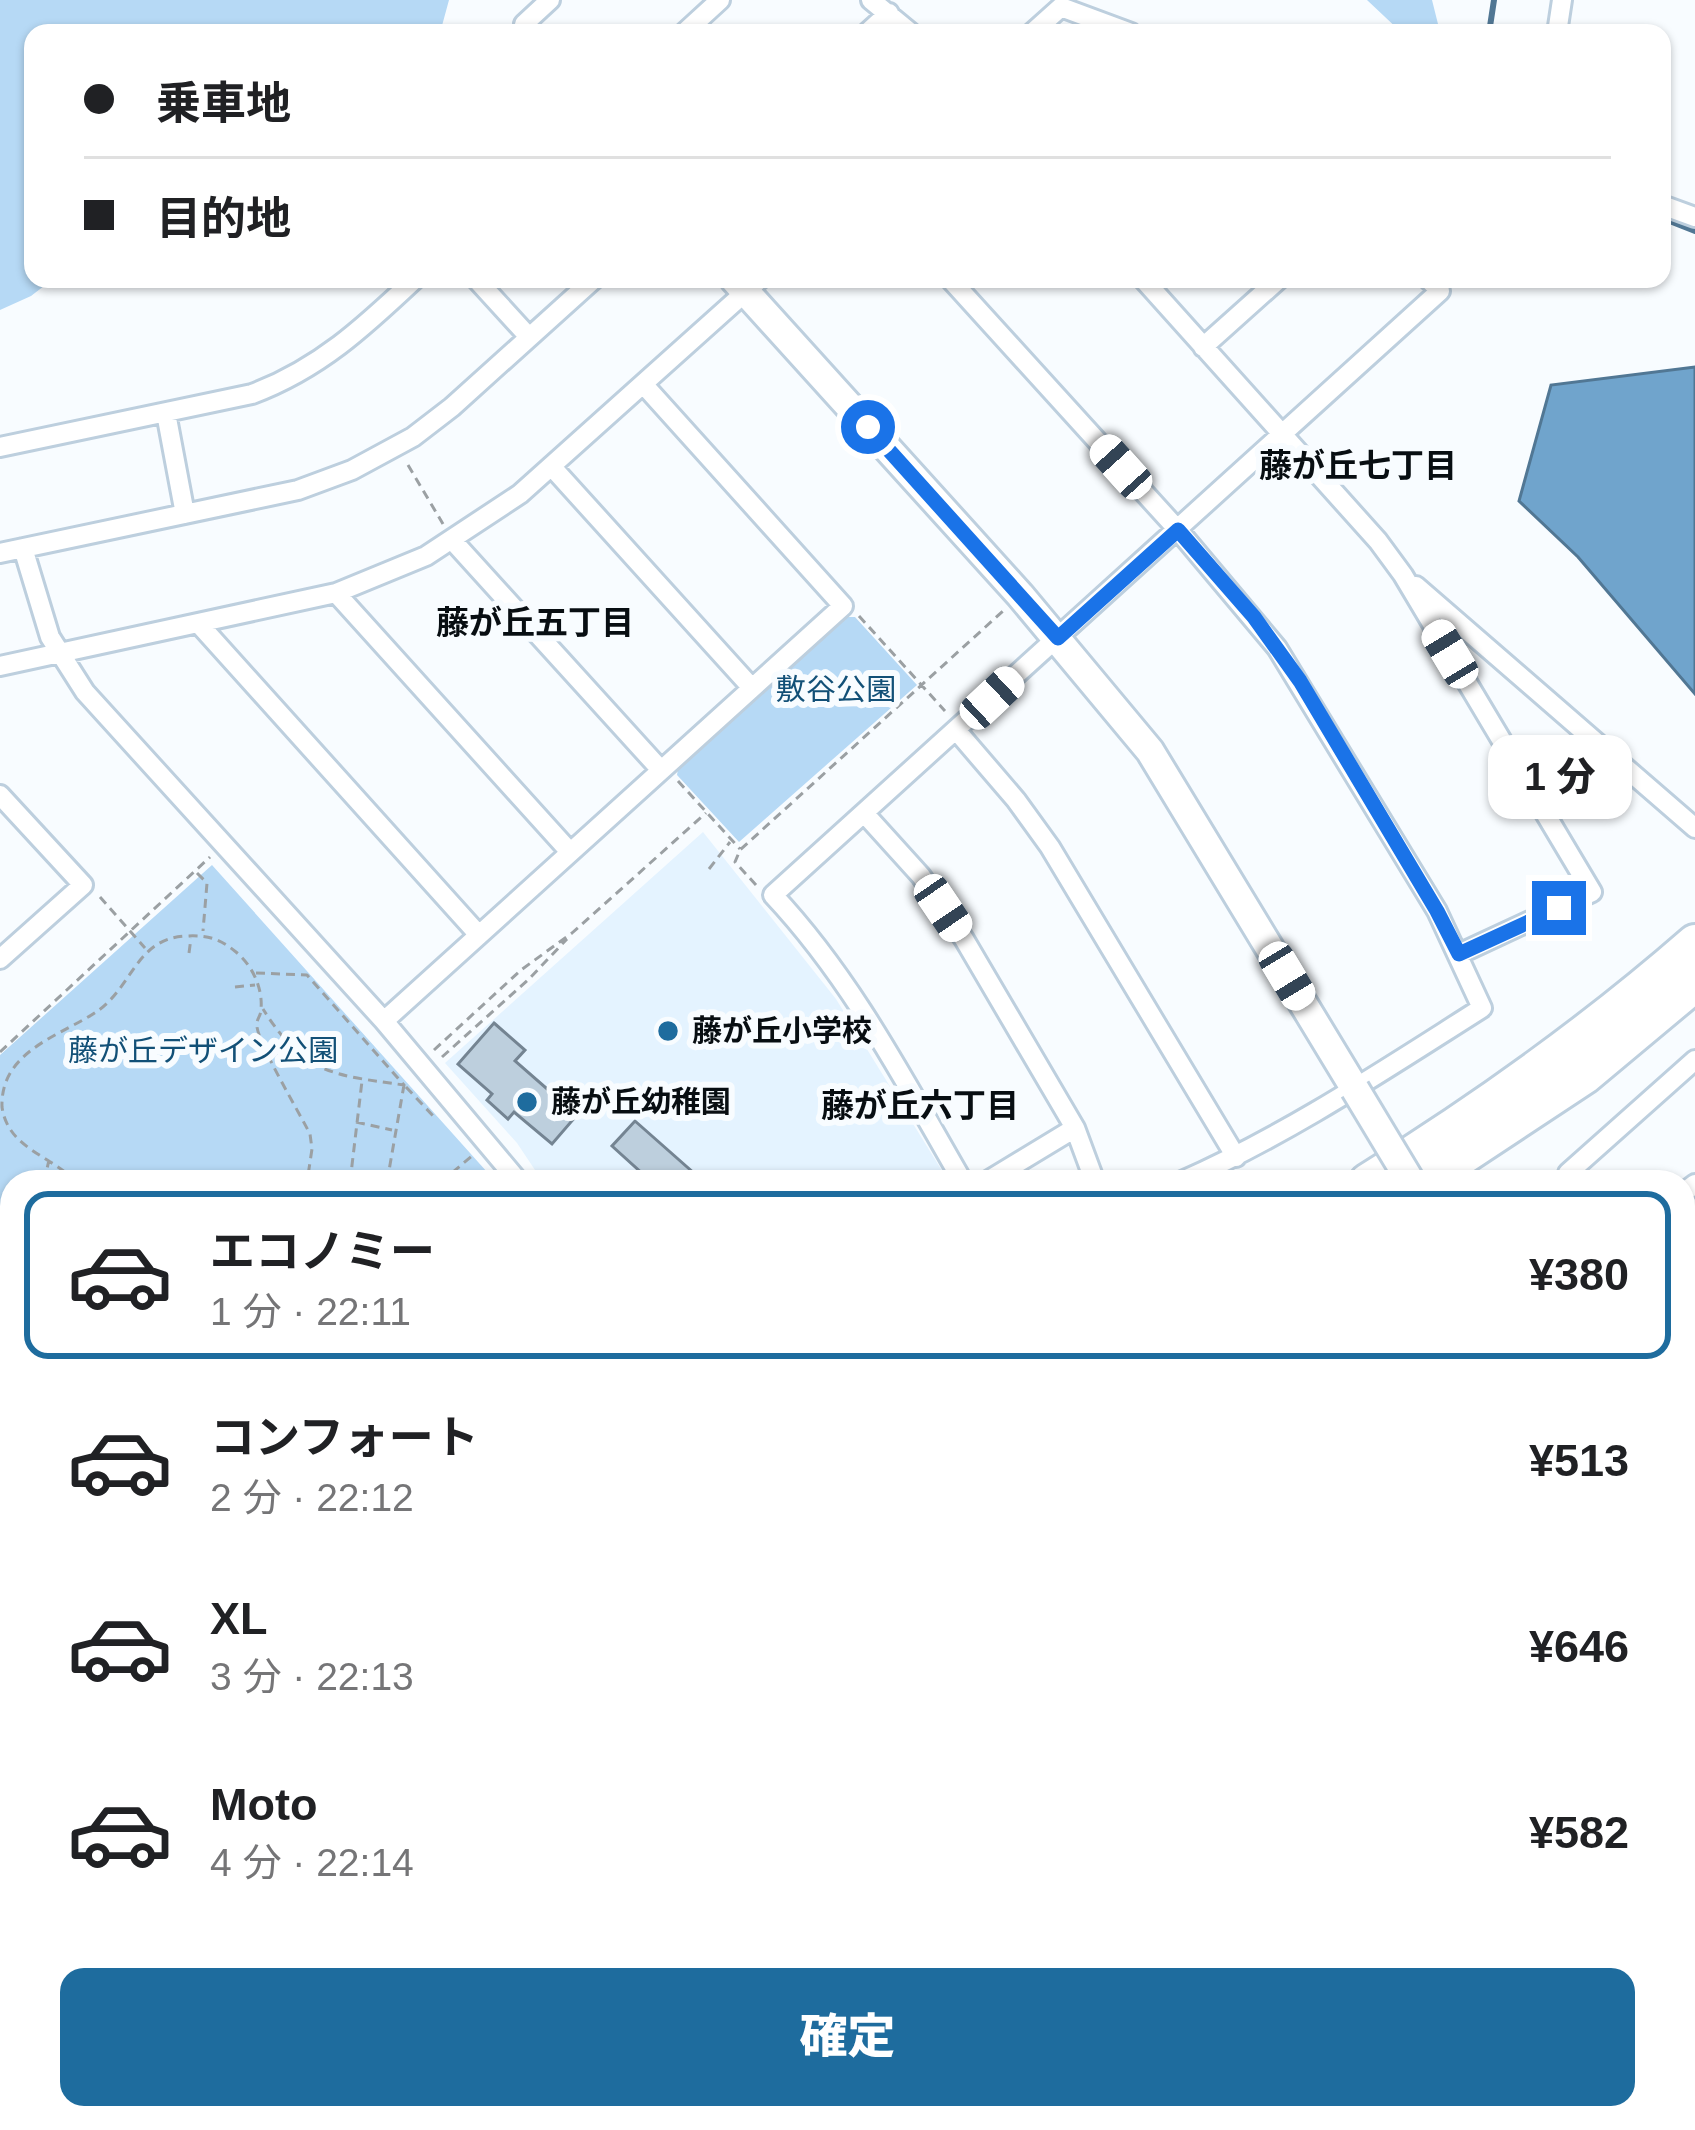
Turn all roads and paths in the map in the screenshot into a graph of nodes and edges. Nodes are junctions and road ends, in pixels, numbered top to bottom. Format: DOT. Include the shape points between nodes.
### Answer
graph roads {
  1 [pos="550,0"];
  2 [pos="720,0"];
  3 [pos="871,0"];
  4 [pos="889,13"];
  5 [pos="524,24"];
  6 [pos="694,24"];
  7 [pos="877,24"];
  8 [pos="901,24"];
  9 [pos="1042,24"];
  10 [pos="1107,24"];
  11 [pos="405,288"];
  12 [pos="484,288"];
  13 [pos="584,288"];
  14 [pos="741,288"];
  15 [pos="750,288"];
  16 [pos="958,288"];
  17 [pos="1151,288"];
  18 [pos="1269,288"];
  19 [pos="1437,288"];
  20 [pos="529,337"];
  21 [pos="1203,347"];
  22 [pos="644,386"];
  23 [pos="166,413"];
  24 [pos="1283,434"];
  25 [pos="0,448"];
  26 [pos="404,458"];
  27 [pos="552,467"];
  28 [pos="185,514"];
  29 [pos="1178,530"];
  30 [pos="454,541"];
  31 [pos="23,548"];
  32 [pos="0,553"];
  33 [pos="1403,575"];
  34 [pos="336,593"];
  35 [pos="843,606"];
  36 [pos="1006,608"];
  37 [pos="199,624"];
  38 [pos="1058,638"];
  39 [pos="59,654"];
  40 [pos="0,666"];
  41 [pos="922,686"];
  42 [pos="752,688"];
  43 [pos="958,729"];
  44 [pos="662,768"];
  45 [pos="0,795"];
  46 [pos="706,813"];
  47 [pos="864,813"];
  48 [pos="1695,828"];
  49 [pos="731,841"];
  50 [pos="740,850"];
  51 [pos="570,852"];
  52 [pos="212,856"];
  53 [pos="709,868"];
  54 [pos="195,871"];
  55 [pos="83,885"];
  56 [pos="773,895"];
  57 [pos="129,932"];
  58 [pos="202,933"];
  59 [pos="572,933"];
  60 [pos="478,934"];
  61 [pos="191,936"];
  62 [pos="1695,944"];
  63 [pos="147,950"];
  64 [pos="189,953"];
  65 [pos="1459,954"];
  66 [pos="0,959"];
  67 [pos="254,973"];
  68 [pos="1695,983"];
  69 [pos="257,985"];
  70 [pos="235,987"];
  71 [pos="262,1007"];
  72 [pos="384,1021"];
  73 [pos="0,1052"];
  74 [pos="429,1055"];
  75 [pos="442,1057"];
  76 [pos="1695,1060"];
  77 [pos="362,1079"];
  78 [pos="404,1085"];
  79 [pos="1,1086"];
  80 [pos="1355,1089"];
  81 [pos="436,1119"];
  82 [pos="356,1122"];
  83 [pos="1075,1128"];
  84 [pos="394,1130"];
  85 [pos="478,1151"];
  86 [pos="1236,1157"];
  87 [pos="49,1160"];
  88 [pos="47,1170"];
  89 [pos="61,1170"];
  90 [pos="309,1170"];
  91 [pos="351,1170"];
  92 [pos="389,1170"];
  93 [pos="455,1170"];
  94 [pos="509,1170"];
  95 [pos="956,1170"];
  96 [pos="1006,1170"];
  97 [pos="1091,1170"];
  98 [pos="1207,1170"];
  99 [pos="1387,1170"];
  100 [pos="1405,1170"];
  101 [pos="1442,1170"];
  102 [pos="1571,1170"];
  1 -- 5 [label="street"];
  2 -- 6 [label="street"];
  3 -- 4 [label="street"];
  4 -- 7 [label="street"];
  4 -- 8 [label="street"];
  9 -- 10 [label="street" via="1061,7"];
  11 -- 23 [label="street" via="311,367 252,394"];
  12 -- 20 [label="street"];
  13 -- 20 [label="street"];
  14 -- 22 [label="street"];
  15 -- 38 [label="street"];
  16 -- 29 [label="street"];
  17 -- 21 [label="street"];
  18 -- 21 [label="street"];
  19 -- 24 [label="street"];
  20 -- 28 [label="street" via="413,437 352,470"];
  21 -- 24 [label="street"];
  22 -- 27 [label="street"];
  22 -- 35 [label="street"];
  23 -- 25 [label="street"];
  23 -- 28 [label="street"];
  24 -- 29 [label="street"];
  24 -- 33 [label="street"];
  26 -- 30 [label="path"];
  27 -- 30 [label="street"];
  27 -- 42 [label="street"];
  28 -- 31 [label="street"];
  29 -- 38 [label="street"];
  29 -- 65 [label="street" via="1300,681"];
  30 -- 34 [label="street"];
  30 -- 44 [label="street"];
  31 -- 32 [label="street"];
  31 -- 39 [label="street"];
  33 -- 48 [label="street"];
  33 -- 65 [label="street" via="1592,892"];
  34 -- 37 [label="street"];
  34 -- 51 [label="street"];
  35 -- 41 [label="path"];
  35 -- 42 [label="street"];
  36 -- 41 [label="path"];
  37 -- 39 [label="street"];
  37 -- 60 [label="street"];
  38 -- 43 [label="street"];
  38 -- 80 [label="street" via="1150,751"];
  39 -- 40 [label="street"];
  39 -- 72 [label="street" via="98,709"];
  41 -- 43 [label="path"];
  41 -- 50 [label="path"];
  42 -- 44 [label="street"];
  43 -- 47 [label="street"];
  43 -- 86 [label="street" via="1050,848"];
  44 -- 46 [label="path"];
  44 -- 51 [label="street"];
  45 -- 55 [label="street"];
  46 -- 49 [label="path"];
  46 -- 59 [label="path"];
  47 -- 56 [label="street"];
  47 -- 83 [label="street" via="964,939"];
  49 -- 50 [label="path"];
  49 -- 53 [label="path"];
  50 -- 56 [label="path" via="735,862"];
  51 -- 60 [label="street"];
  52 -- 54 [label="path"];
  54 -- 57 [label="path"];
  54 -- 58 [label="path" via="207,884"];
  55 -- 57 [label="path"];
  55 -- 66 [label="street"];
  56 -- 95 [label="street" via="841,975"];
  57 -- 63 [label="path"];
  57 -- 73 [label="path"];
  58 -- 61 [label="path"];
  58 -- 67 [label="path"];
  59 -- 74 [label="path"];
  59 -- 75 [label="path"];
  60 -- 72 [label="street"];
  61 -- 63 [label="path"];
  61 -- 64 [label="path"];
  62 -- 99 [label="highway" via="1568,1049"];
  63 -- 79 [label="path" via="97,1012 52,1033"];
  65 -- 80 [label="street" via="1482,1008"];
  67 -- 69 [label="path"];
  67 -- 78 [label="path" via="308,975"];
  68 -- 101 [label="highway" via="1585,1075"];
  69 -- 70 [label="path"];
  69 -- 71 [label="path"];
  71 -- 77 [label="path" via="295,1053"];
  71 -- 90 [label="path" via="257,1027 310,1134"];
  72 -- 94 [label="street"];
  76 -- 102 [label="street"];
  77 -- 78 [label="path"];
  77 -- 82 [label="path"];
  78 -- 81 [label="path"];
  78 -- 84 [label="path"];
  79 -- 87 [label="path" via="6,1123 29,1151"];
  80 -- 86 [label="street"];
  80 -- 100 [label="street, bridge"];
  82 -- 84 [label="path"];
  82 -- 91 [label="path"];
  83 -- 96 [label="street"];
  83 -- 97 [label="street"];
  84 -- 92 [label="path"];
  85 -- 93 [label="path"];
  86 -- 98 [label="street"];
  87 -- 88 [label="path"];
  87 -- 89 [label="path"];
}
